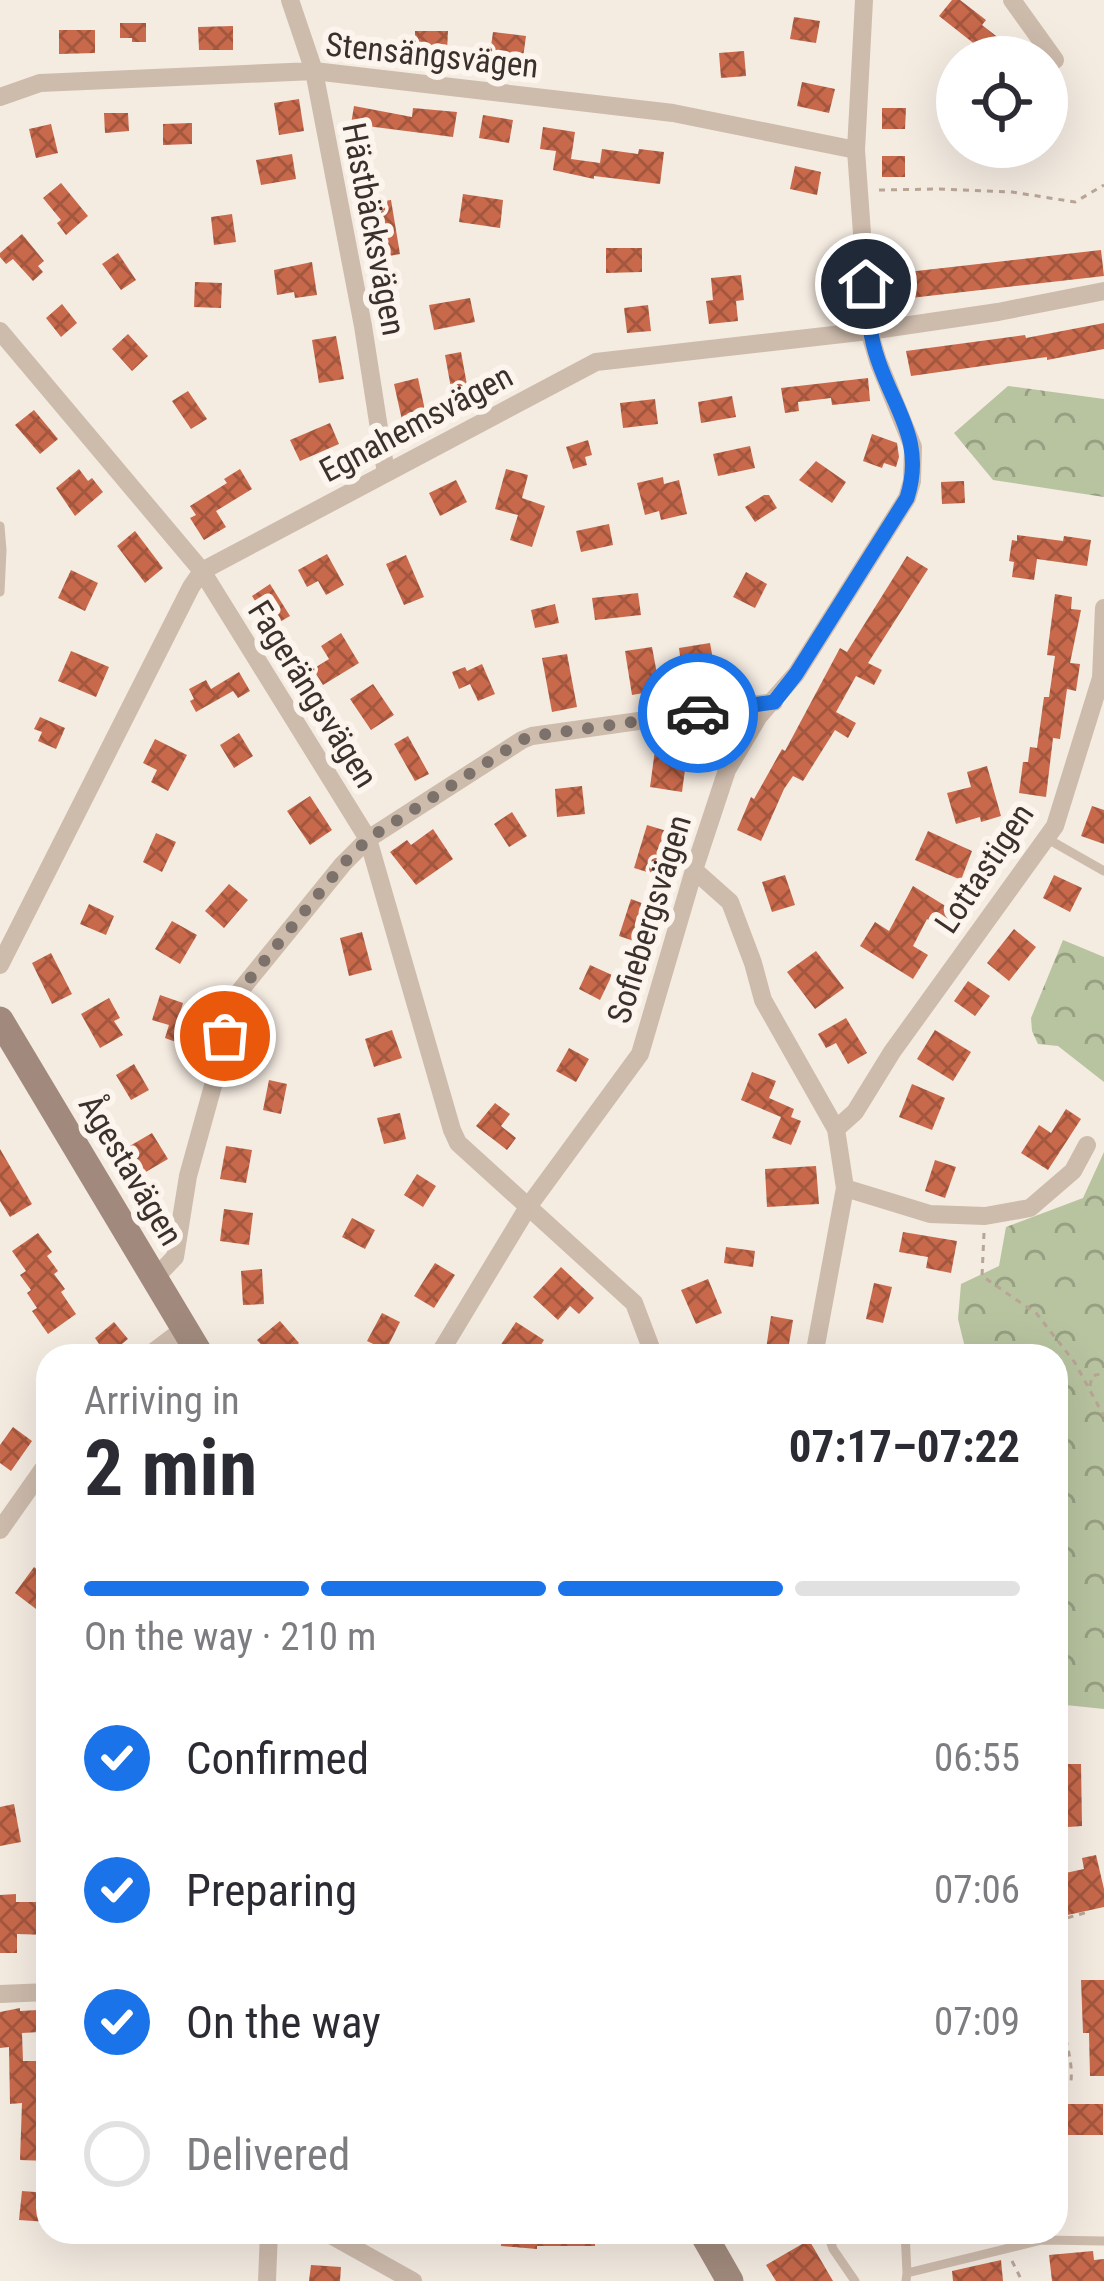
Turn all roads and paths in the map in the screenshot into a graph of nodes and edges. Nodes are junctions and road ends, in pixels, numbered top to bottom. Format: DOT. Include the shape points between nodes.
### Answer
graph roads {
  1 [pos="290,0"];
  2 [pos="864,0"];
  3 [pos="1012,0"];
  4 [pos="1038,36"];
  5 [pos="314,71"];
  6 [pos="0,97"];
  7 [pos="856,150"];
  8 [pos="1104,185"];
  9 [pos="859,190"];
  10 [pos="1104,291"];
  11 [pos="869,331"];
  12 [pos="0,332"];
  13 [pos="386,473"];
  14 [pos="0,526"];
  15 [pos="202,572"];
  16 [pos="0,592"];
  17 [pos="1104,608"];
  18 [pos="774,702"];
  19 [pos="1046,838"];
  20 [pos="368,839"];
  21 [pos="694,870"];
  22 [pos="1104,871"];
  23 [pos="0,965"];
  24 [pos="0,1020"];
  25 [pos="836,1129"];
  26 [pos="1087,1145"];
  27 [pos="845,1188"];
  28 [pos="529,1207"];
  29 [pos="985,1216"];
  30 [pos="154,1279"];
  31 [pos="185,1328"];
  32 [pos="164,1344"];
  33 [pos="194,1344"];
  34 [pos="445,1344"];
  35 [pos="649,1344"];
  36 [pos="816,1344"];
  37 [pos="1060,1344"];
  38 [pos="1068,1354"];
  39 [pos="1104,1373"];
  40 [pos="1089,1388"];
  41 [pos="1104,1416"];
  42 [pos="36,1479"];
  43 [pos="0,1529"];
  44 [pos="1088,1912"];
  45 [pos="1068,1918"];
  46 [pos="36,1992"];
  47 [pos="0,1994"];
  48 [pos="1068,2052"];
  49 [pos="1068,2080"];
  50 [pos="1068,2240"];
  51 [pos="1104,2241"];
  52 [pos="269,2244"];
  53 [pos="346,2244"];
  54 [pos="709,2244"];
  55 [pos="831,2244"];
  56 [pos="905,2244"];
  57 [pos="1027,2244"];
  58 [pos="906,2277"];
  59 [pos="267,2281"];
  60 [pos="412,2281"];
  61 [pos="730,2281"];
  62 [pos="855,2281"];
  1 -- 5 [label="street, Hästbäcksvägen"];
  2 -- 7 [label="street, Sofiebergsvägen"];
  3 -- 4 [label="street"];
  5 -- 6 [label="street, Stensängsvägen" via="40,82"];
  5 -- 7 [label="street, Stensängsvägen" via="673,113"];
  5 -- 13 [label="street, Hästbäcksvägen"];
  7 -- 9 [label="street, Sofiebergsvägen"];
  8 -- 9 [label="path" via="1075,202 1012,192"];
  9 -- 11 [label="street, Sofiebergsvägen"];
  10 -- 11 [label="street, Egnahemsvägen"];
  11 -- 13 [label="street, Egnahemsvägen" via="596,362"];
  11 -- 18 [label="street, Sofiebergsvägen" via="910,435 912,481"];
  12 -- 15 [label="street, Fagerängsvägen"];
  13 -- 15 [label="street, Egnahemsvägen"];
  14 -- 16 [label="lane"];
  15 -- 20 [label="street, Fagerängsvägen"];
  15 -- 23 [label="street"];
  17 -- 19 [label="street, Lottastigen" via="1101,678"];
  18 -- 20 [label="street" via="532,736"];
  18 -- 21 [label="street, Sofiebergsvägen" via="727,770"];
  19 -- 22 [label="lane"];
  19 -- 25 [label="street, Lottastigen"];
  20 -- 28 [label="street, Fagerängsvägen" via="452,1130"];
  20 -- 30 [label="street" via="239,992 188,1175 175,1257"];
  21 -- 25 [label="street" via="730,902 763,1000"];
  21 -- 28 [label="street, Sofiebergsvägen" via="640,1054"];
  24 -- 30 [label="main road, Ågestavägen"];
  25 -- 27 [label="street"];
  26 -- 29 [label="street" via="1072,1171 1030,1208"];
  27 -- 29 [label="street" via="930,1214"];
  27 -- 36 [label="street"];
  28 -- 34 [label="street, Sofiebergsvägen"];
  28 -- 35 [label="street, Fagerängsvägen" via="634,1303"];
  29 -- 37 [label="path" via="982,1276 1037,1314"];
  30 -- 31 [label="main road, Ågestavägen"];
  31 -- 32 [label="street"];
  31 -- 33 [label="main road, Ågestavägen"];
  38 -- 40 [label="path"];
  39 -- 40 [label="path" via="1092,1376"];
  40 -- 41 [label="path"];
  42 -- 43 [label="street"];
  44 -- 45 [label="path"];
  46 -- 47 [label="street"];
  48 -- 49 [label="path"];
  50 -- 51 [label="lane"];
  52 -- 59 [label="street"];
  53 -- 60 [label="street"];
  54 -- 61 [label="main road"];
  55 -- 62 [label="lane"];
  56 -- 58 [label="lane"];
  57 -- 58 [label="lane"];
}
